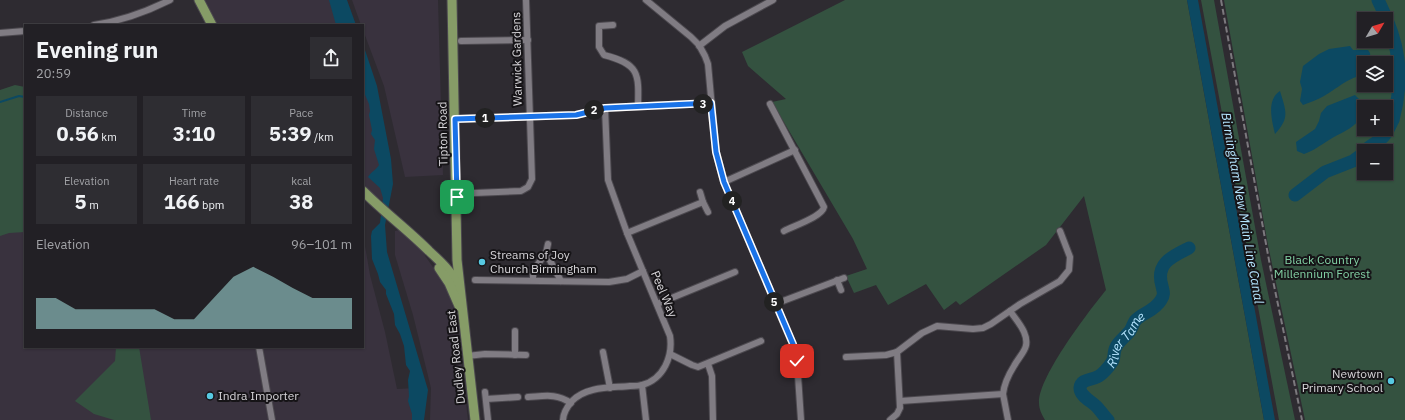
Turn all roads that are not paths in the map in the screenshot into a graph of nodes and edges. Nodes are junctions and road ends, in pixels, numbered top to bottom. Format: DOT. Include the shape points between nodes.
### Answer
graph roads {
  1 [pos="170,0"];
  2 [pos="199,0"];
  3 [pos="452,0"];
  4 [pos="526,0"];
  5 [pos="646,0"];
  6 [pos="773,0"];
  7 [pos="114,24"];
  8 [pos="211,24"];
  9 [pos="613,25"];
  10 [pos="24,32"];
  11 [pos="0,33"];
  12 [pos="528,40"];
  13 [pos="461,41"];
  14 [pos="699,46"];
  15 [pos="711,103"];
  16 [pos="770,104"];
  17 [pos="638,106"];
  18 [pos="605,108"];
  19 [pos="530,117"];
  20 [pos="455,119"];
  21 [pos="795,150"];
  22 [pos="724,182"];
  23 [pos="364,192"];
  24 [pos="700,192"];
  25 [pos="474,193"];
  26 [pos="703,202"];
  27 [pos="708,212"];
  28 [pos="784,230"];
  29 [pos="1060,231"];
  30 [pos="627,233"];
  31 [pos="423,244"];
  32 [pos="548,244"];
  33 [pos="546,253"];
  34 [pos="457,260"];
  35 [pos="444,266"];
  36 [pos="643,271"];
  37 [pos="735,272"];
  38 [pos="844,278"];
  39 [pos="475,280"];
  40 [pos="533,280"];
  41 [pos="837,280"];
  42 [pos="561,281"];
  43 [pos="841,290"];
  44 [pos="460,291"];
  45 [pos="657,304"];
  46 [pos="775,304"];
  47 [pos="1010,311"];
  48 [pos="464,319"];
  49 [pos="514,331"];
  50 [pos="761,341"];
  51 [pos="259,348"];
  52 [pos="603,352"];
  53 [pos="897,352"];
  54 [pos="670,354"];
  55 [pos="515,355"];
  56 [pos="526,355"];
  57 [pos="467,356"];
  58 [pos="846,357"];
  59 [pos="708,364"];
  60 [pos="642,385"];
  61 [pos="610,388"];
  62 [pos="485,392"];
  63 [pos="1003,394"];
  64 [pos="518,397"];
  65 [pos="528,397"];
  66 [pos="486,399"];
  67 [pos="900,401"];
  68 [pos="571,403"];
  69 [pos="272,420"];
  70 [pos="475,420"];
  71 [pos="488,420"];
  72 [pos="563,420"];
  73 [pos="646,420"];
  74 [pos="713,420"];
  75 [pos="801,420"];
  76 [pos="890,420"];
  77 [pos="1008,420"];
  1 -- 7 [label="street"];
  2 -- 8 [label="main road"];
  3 -- 20 [label="main road, Tipton Road"];
  4 -- 12 [label="street, Warwick Gardens"];
  5 -- 14 [label="street" via="692,37"];
  6 -- 14 [label="street" via="725,26"];
  9 -- 17 [label="street" via="599,26 599,47 604,55 625,62 635,70"];
  10 -- 11 [label="street"];
  12 -- 13 [label="street"];
  12 -- 19 [label="street, Warwick Gardens"];
  14 -- 15 [label="street" via="708,64"];
  15 -- 17 [label="street"];
  15 -- 22 [label="street" via="716,152"];
  16 -- 21 [label="street"];
  17 -- 18 [label="street"];
  18 -- 19 [label="street" via="576,115"];
  18 -- 30 [label="street, Peel Way" via="608,180"];
  19 -- 20 [label="street"];
  19 -- 25 [label="street, Warwick Gardens" via="532,179 528,187 521,191"];
  20 -- 34 [label="main road, Tipton Road"];
  21 -- 22 [label="street"];
  21 -- 28 [label="street" via="824,210 819,215"];
  22 -- 46 [label="street"];
  23 -- 31 [label="main road"];
  24 -- 26 [label="street"];
  26 -- 27 [label="street"];
  26 -- 30 [label="street"];
  29 -- 47 [label="street" via="1070,257 1069,270 1060,281"];
  30 -- 36 [label="street, Peel Way"];
  31 -- 35 [label="main road"];
  31 -- 48 [label="main road" via="449,283"];
  32 -- 33 [label="street"];
  33 -- 40 [label="street" via="533,271"];
  33 -- 42 [label="street"];
  34 -- 35 [label="main road" via="454,264"];
  34 -- 44 [label="main road, Tipton Road"];
  35 -- 44 [label="main road"];
  36 -- 42 [label="street" via="618,281"];
  36 -- 45 [label="street, Peel Way"];
  37 -- 45 [label="street"];
  38 -- 41 [label="street"];
  39 -- 40 [label="street"];
  40 -- 42 [label="street"];
  41 -- 43 [label="street"];
  41 -- 46 [label="street"];
  44 -- 48 [label="main road, Dudley Road East"];
  45 -- 54 [label="street, Peel Way" via="670,336"];
  46 -- 75 [label="street" via="793,344 797,361"];
  47 -- 53 [label="street" via="983,328 937,326 922,333"];
  47 -- 63 [label="street" via="1024,332 1026,345"];
  48 -- 57 [label="main road, Dudley Road East"];
  49 -- 55 [label="street"];
  50 -- 59 [label="street"];
  51 -- 69 [label="street"];
  52 -- 61 [label="street"];
  53 -- 58 [label="street"];
  53 -- 67 [label="street"];
  54 -- 59 [label="street" via="698,367"];
  54 -- 60 [label="street, Peel Way" via="658,376"];
  55 -- 56 [label="street"];
  55 -- 57 [label="street"];
  57 -- 70 [label="main road, Dudley Road East"];
  59 -- 74 [label="street" via="712,376"];
  60 -- 61 [label="street, Peel Way"];
  60 -- 73 [label="street"];
  61 -- 68 [label="street, Peel Way" via="585,392"];
  62 -- 66 [label="street, Dudley Road East"];
  63 -- 67 [label="street"];
  63 -- 77 [label="street"];
  64 -- 66 [label="street"];
  65 -- 68 [label="street" via="555,395"];
  66 -- 71 [label="street, Dudley Road East"];
  67 -- 76 [label="street" via="897,414"];
  68 -- 72 [label="street, Peel Way"];
}
